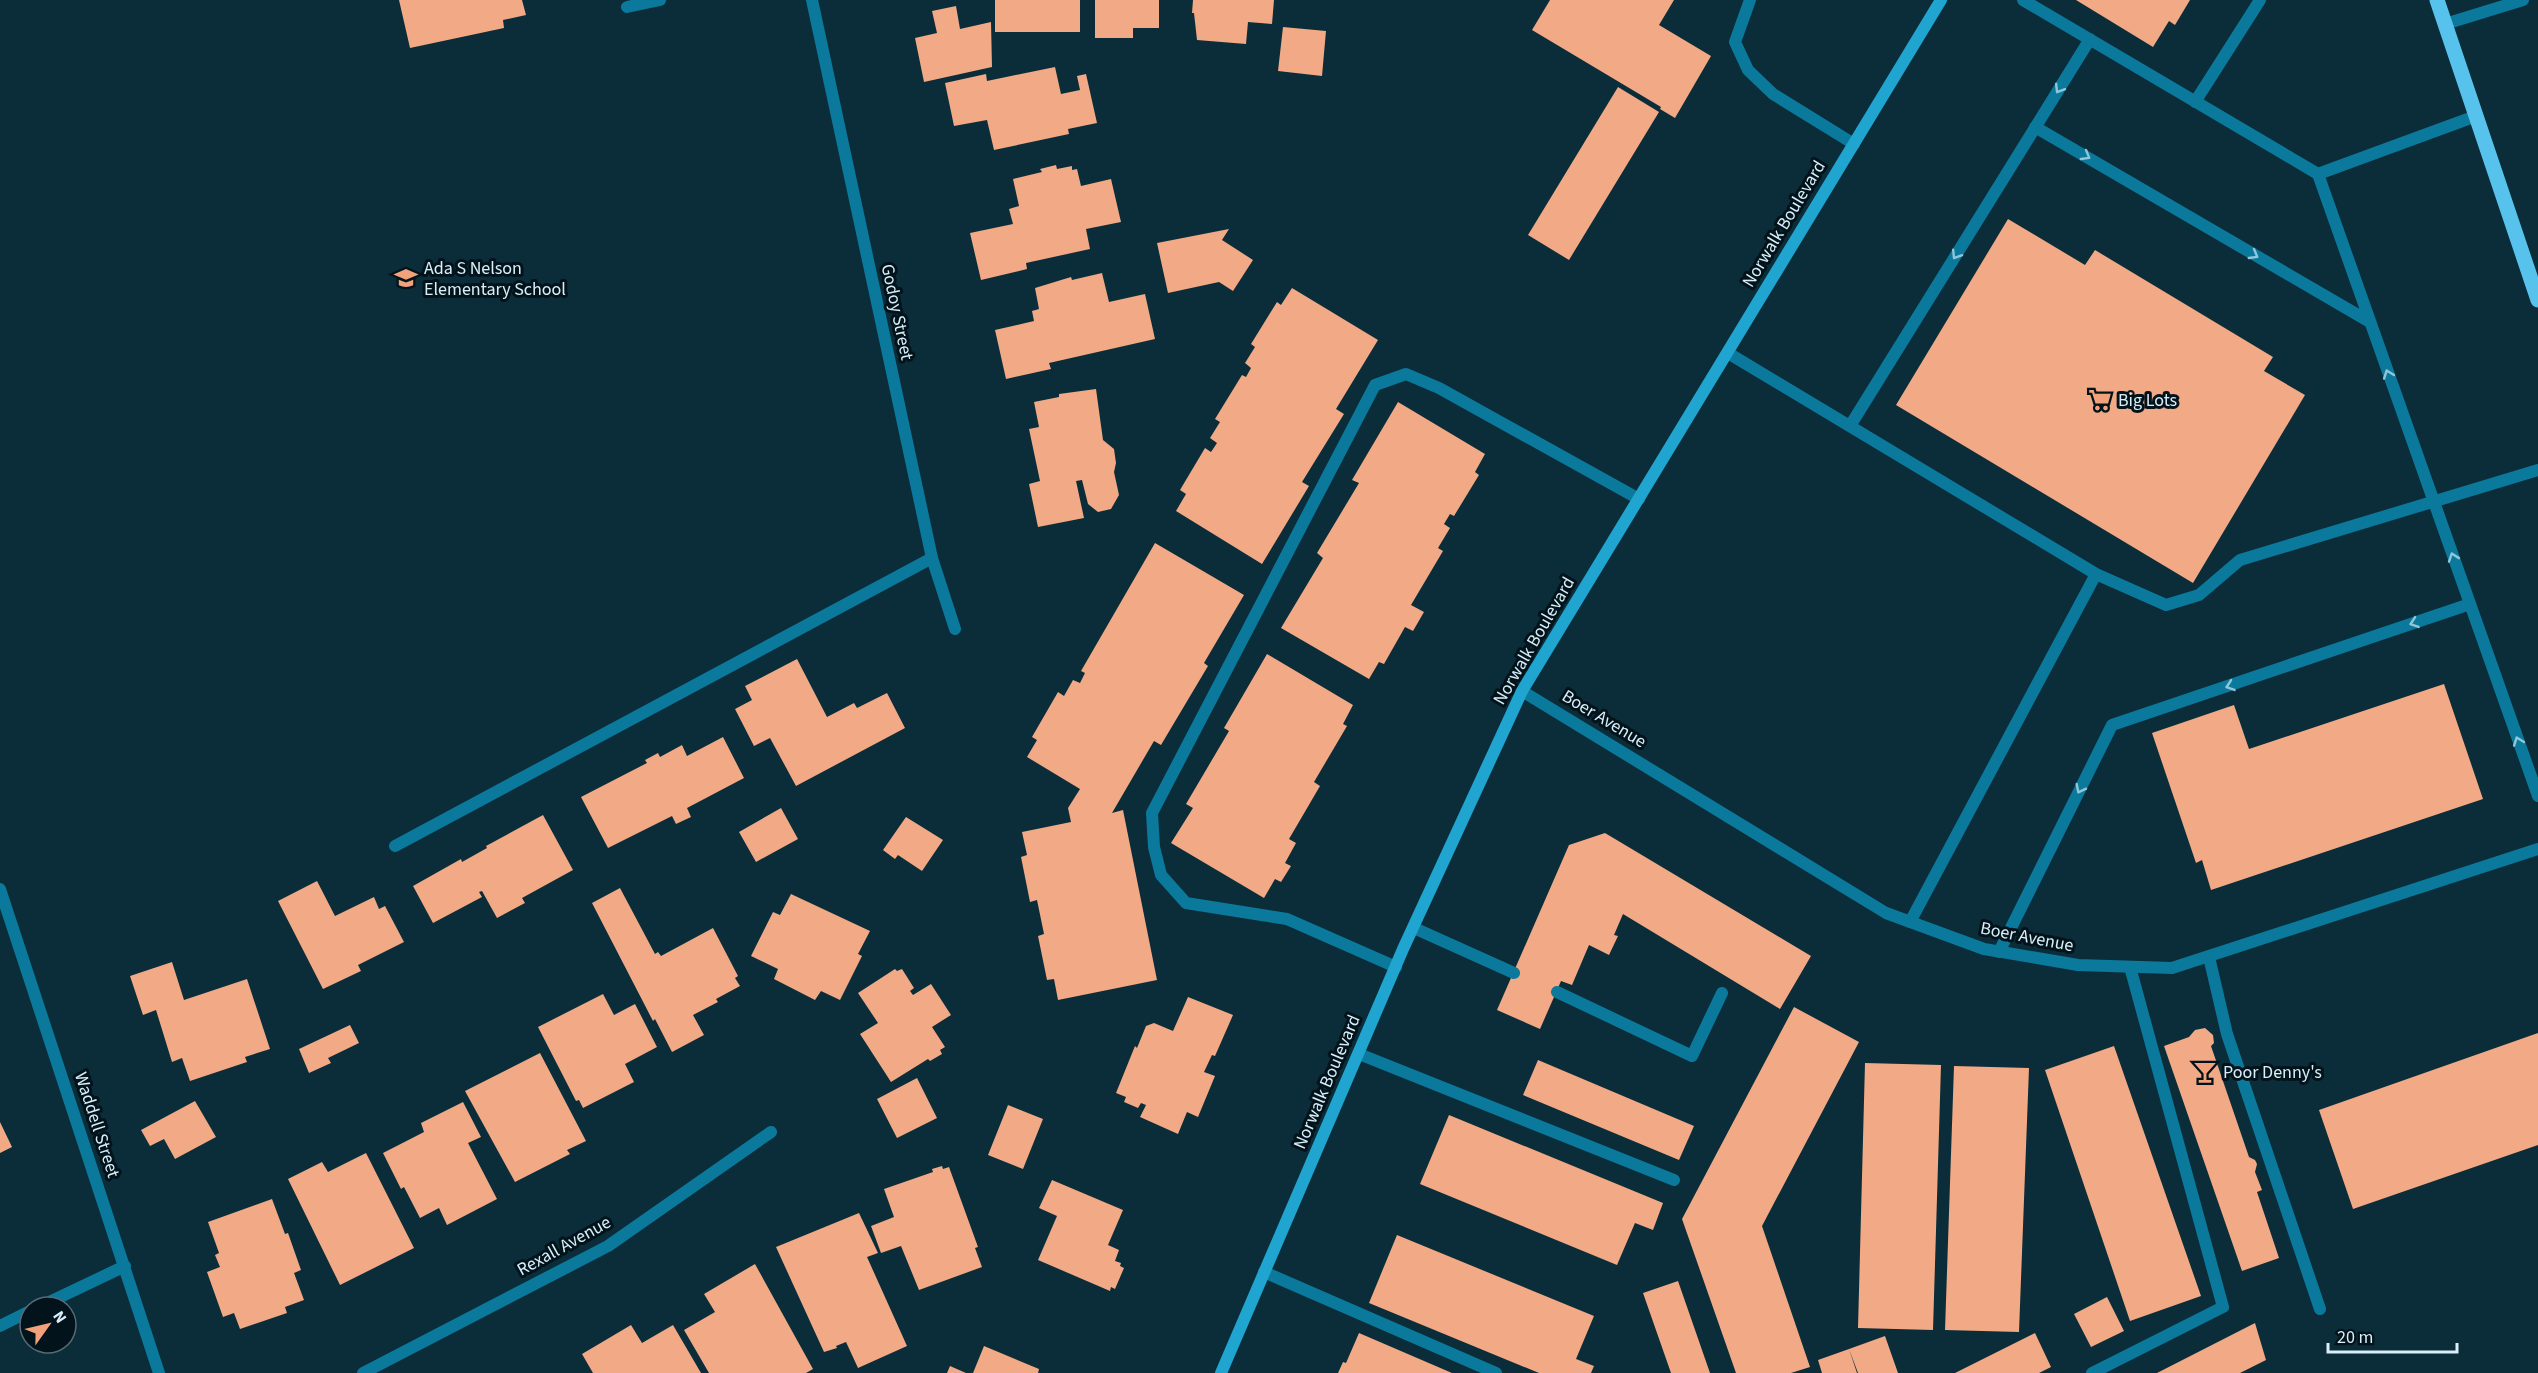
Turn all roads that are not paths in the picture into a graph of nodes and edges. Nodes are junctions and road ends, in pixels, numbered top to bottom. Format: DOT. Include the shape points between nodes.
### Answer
graph roads {
  1 [pos="660,0"];
  2 [pos="812,0"];
  3 [pos="1750,0"];
  4 [pos="1941,0"];
  5 [pos="2023,0"];
  6 [pos="2260,0"];
  7 [pos="2436,0"];
  8 [pos="2523,0"];
  9 [pos="627,8"];
  10 [pos="2445,24"];
  11 [pos="2090,39"];
  12 [pos="2195,102"];
  13 [pos="2476,116"];
  14 [pos="2036,126"];
  15 [pos="1854,144"];
  16 [pos="2318,174"];
  17 [pos="2538,300"];
  18 [pos="2370,322"];
  19 [pos="1728,353"];
  20 [pos="1850,426"];
  21 [pos="2538,470"];
  22 [pos="1639,499"];
  23 [pos="2434,502"];
  24 [pos="932,558"];
  25 [pos="2096,574"];
  26 [pos="2470,604"];
  27 [pos="956,629"];
  28 [pos="1522,691"];
  29 [pos="2538,796"];
  30 [pos="395,846"];
  31 [pos="2538,849"];
  32 [pos="0,890"];
  33 [pos="1910,922"];
  34 [pos="1414,927"];
  35 [pos="1999,952"];
  36 [pos="2209,957"];
  37 [pos="1396,967"];
  38 [pos="2130,967"];
  39 [pos="1514,973"];
  40 [pos="1557,992"];
  41 [pos="1722,993"];
  42 [pos="1359,1054"];
  43 [pos="771,1132"];
  44 [pos="1674,1180"];
  45 [pos="125,1266"];
  46 [pos="1264,1272"];
  47 [pos="64,1295"];
  48 [pos="2320,1309"];
  49 [pos="18,1317"];
  50 [pos="0,1326"];
  51 [pos="159,1373"];
  52 [pos="363,1373"];
  53 [pos="1221,1373"];
  54 [pos="1496,1373"];
  55 [pos="2092,1373"];
  1 -- 9 [label="street"];
  2 -- 24 [label="street, Godoy Street"];
  3 -- 15 [label="street" via="1734,42 1748,70 1773,94"];
  4 -- 15 [label="main road, Norwalk Boulevard"];
  5 -- 11 [label="street"];
  6 -- 12 [label="street"];
  7 -- 10 [label="main road"];
  8 -- 10 [label="street"];
  10 -- 13 [label="main road"];
  11 -- 12 [label="street"];
  11 -- 14 [label="street, one-way"];
  12 -- 16 [label="street"];
  13 -- 16 [label="street"];
  13 -- 17 [label="main road"];
  14 -- 18 [label="street, one-way"];
  14 -- 20 [label="street, one-way"];
  15 -- 19 [label="main road, Norwalk Boulevard"];
  16 -- 18 [label="street"];
  23 -- 18 [label="street, one-way"];
  19 -- 20 [label="street"];
  19 -- 22 [label="main road, Norwalk Boulevard"];
  20 -- 25 [label="street"];
  21 -- 23 [label="street"];
  22 -- 28 [label="main road, Norwalk Boulevard"];
  22 -- 37 [label="street" via="1407,374 1375,385 1152,813 1161,874 1186,903 1287,919"];
  23 -- 25 [label="street" via="2240,560 2199,595 2166,605"];
  26 -- 23 [label="street, one-way"];
  24 -- 27 [label="street, Godoy Street"];
  24 -- 30 [label="street"];
  25 -- 33 [label="street"];
  29 -- 26 [label="street, one-way"];
  26 -- 35 [label="street, one-way" via="2112,725"];
  28 -- 33 [label="street, Boer Avenue" via="1886,913"];
  28 -- 34 [label="main road, Norwalk Boulevard"];
  31 -- 36 [label="street, Boer Avenue"];
  32 -- 45 [label="street, Waddell Street"];
  33 -- 35 [label="street, Boer Avenue"];
  34 -- 37 [label="main road, Norwalk Boulevard"];
  34 -- 39 [label="street"];
  35 -- 38 [label="street, Boer Avenue" via="2078,965"];
  36 -- 38 [label="street, Boer Avenue" via="2172,968"];
  36 -- 48 [label="street" via="2227,1034"];
  37 -- 42 [label="main road, Norwalk Boulevard"];
  38 -- 55 [label="street" via="2223,1307"];
  40 -- 41 [label="street" via="1692,1056"];
  42 -- 44 [label="street"];
  42 -- 46 [label="main road, Norwalk Boulevard"];
  43 -- 52 [label="street, Rexall Avenue" via="608,1246"];
  45 -- 47 [label="street"];
  45 -- 51 [label="street, Waddell Street"];
  46 -- 53 [label="main road, Norwalk Boulevard"];
  46 -- 54 [label="street"];
  49 -- 50 [label="street"];
}
